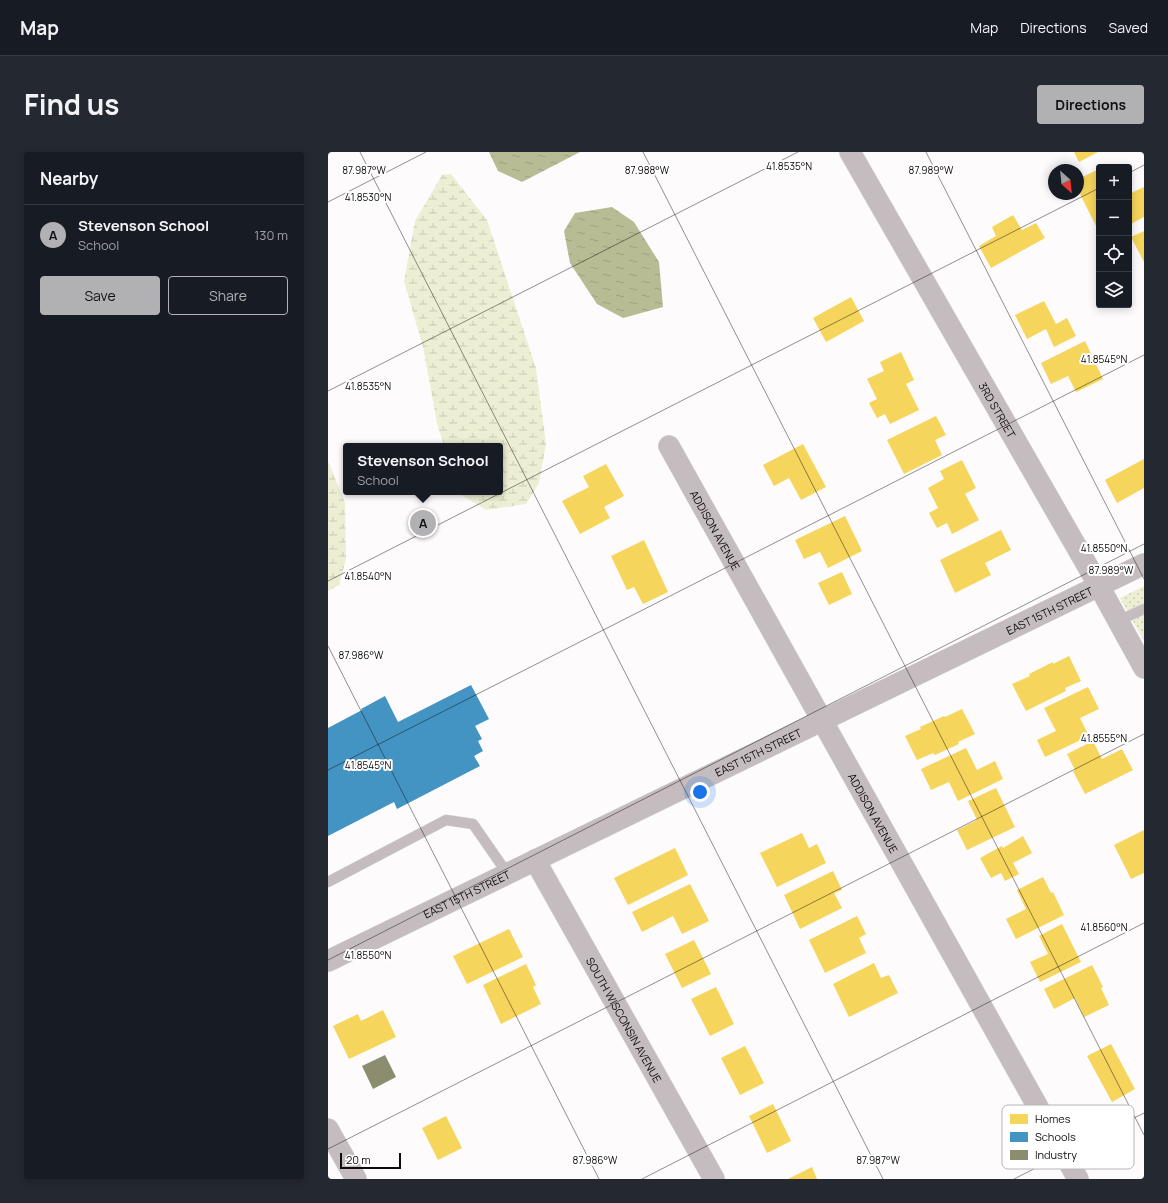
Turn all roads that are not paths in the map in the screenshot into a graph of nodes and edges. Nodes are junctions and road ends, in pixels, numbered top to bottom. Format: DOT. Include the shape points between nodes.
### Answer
graph roads {
  1 [pos="850,152"];
  2 [pos="668,446"];
  3 [pos="1144,564"];
  4 [pos="1099,586"];
  5 [pos="1144,609"];
  6 [pos="1118,621"];
  7 [pos="1144,668"];
  8 [pos="822,720"];
  9 [pos="535,860"];
  10 [pos="507,873"];
  11 [pos="328,882"];
  12 [pos="328,961"];
  13 [pos="1037,1105"];
  14 [pos="328,1128"];
  15 [pos="1072,1169"];
  16 [pos="356,1179"];
  17 [pos="714,1179"];
  18 [pos="1078,1179"];
  1 -- 4 [label="street, 3RD STREET"];
  2 -- 8 [label="street, ADDISON AVENUE"];
  3 -- 4 [label="street, EAST 15TH STREET"];
  4 -- 6 [label="street, 3RD STREET"];
  4 -- 8 [label="street, EAST 15TH STREET"];
  5 -- 6 [label="lane"];
  6 -- 7 [label="street, 3RD STREET"];
  8 -- 9 [label="street, EAST 15TH STREET"];
  8 -- 13 [label="street, ADDISON AVENUE"];
  9 -- 10 [label="street, EAST 15TH STREET"];
  9 -- 17 [label="street, SOUTH WISCONSIN AVENUE"];
  10 -- 11 [label="lane" via="473,824 446,820"];
  10 -- 12 [label="street, EAST 15TH STREET"];
  14 -- 16 [label="street"];
  15 -- 18 [label="street, ADDISON AVENUE"];
}
